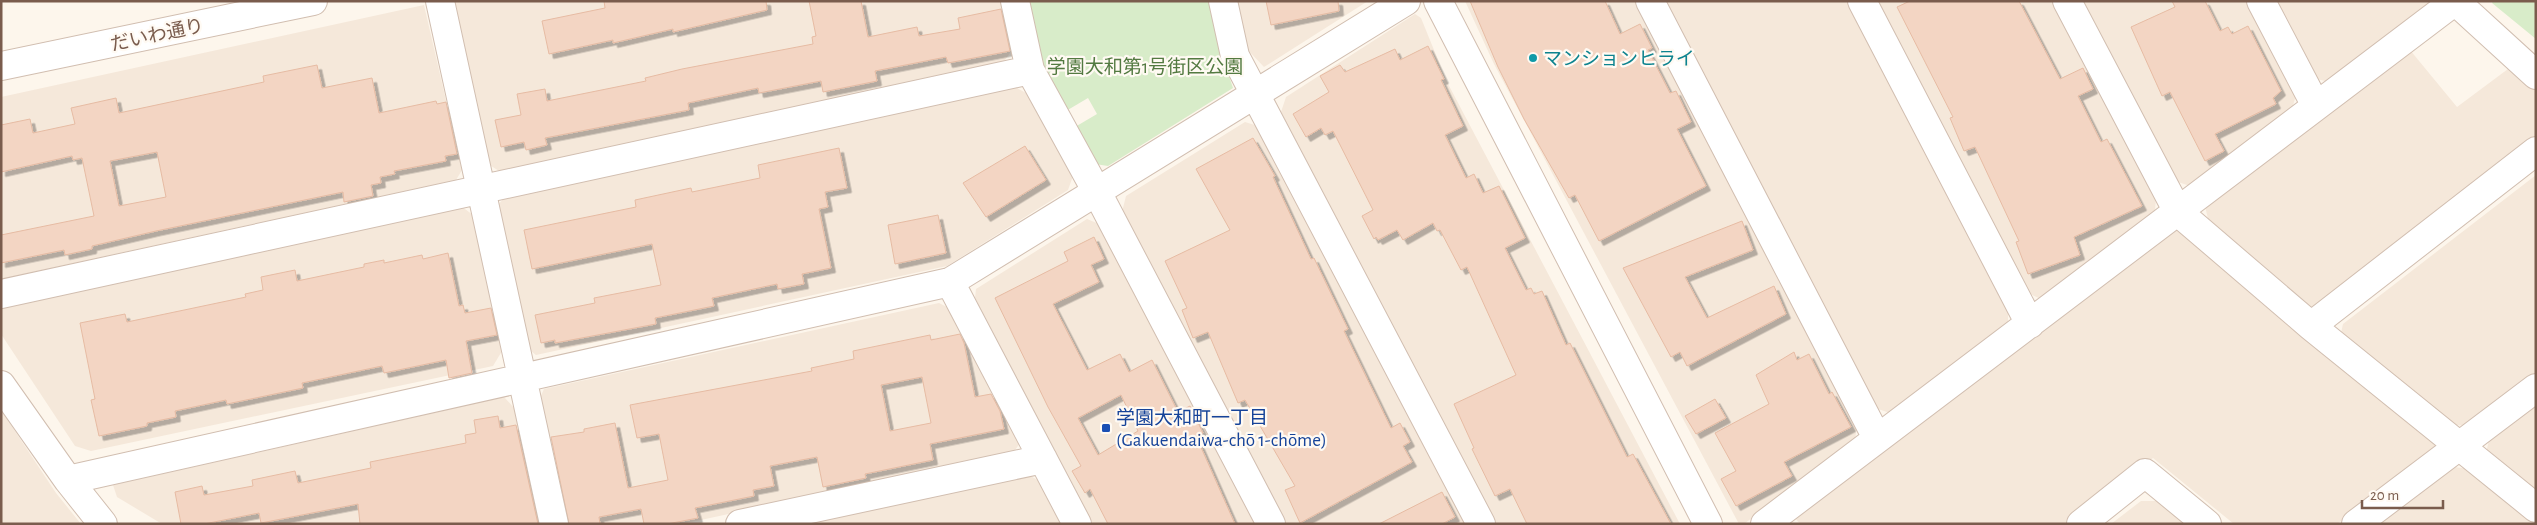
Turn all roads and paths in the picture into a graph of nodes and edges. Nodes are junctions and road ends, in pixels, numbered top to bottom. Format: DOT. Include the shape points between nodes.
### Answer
graph roads {
  1 [pos="313,1"];
  2 [pos="440,1"];
  3 [pos="1015,1"];
  4 [pos="1223,1"];
  5 [pos="1406,1"];
  6 [pos="1438,1"];
  7 [pos="1650,1"];
  8 [pos="1862,1"];
  9 [pos="2067,1"];
  10 [pos="2261,1"];
  11 [pos="2455,1"];
  12 [pos="1,66"];
  13 [pos="1030,70"];
  14 [pos="2536,74"];
  15 [pos="1255,92"];
  16 [pos="2316,106"];
  17 [pos="2536,151"];
  18 [pos="481,188"];
  19 [pos="1097,192"];
  20 [pos="2178,212"];
  21 [pos="950,282"];
  22 [pos="1,294"];
  23 [pos="2030,324"];
  24 [pos="2311,326"];
  25 [pos="522,376"];
  26 [pos="1,385"];
  27 [pos="2536,388"];
  28 [pos="1877,438"];
  29 [pos="2460,445"];
  30 [pos="1043,458"];
  31 [pos="68,480"];
  32 [pos="2536,508"];
  33 [pos="106,521"];
  34 [pos="554,524"];
  35 [pos="740,524"];
  36 [pos="1077,524"];
  37 [pos="1271,524"];
  38 [pos="1481,524"];
  39 [pos="1708,524"];
  40 [pos="1765,524"];
  41 [pos="2081,524"];
  42 [pos="2207,524"];
  43 [pos="2356,524"];
  1 -- 12 [label="street, だいわ通り"];
  2 -- 18 [label="street"];
  3 -- 13 [label="street"];
  4 -- 15 [label="street" via="1235,56"];
  5 -- 15 [label="street"];
  6 -- 39 [label="street"];
  7 -- 28 [label="street"];
  8 -- 23 [label="street"];
  9 -- 20 [label="street"];
  10 -- 16 [label="street"];
  11 -- 14 [label="street"];
  11 -- 16 [label="street"];
  13 -- 18 [label="street"];
  13 -- 19 [label="street"];
  15 -- 19 [label="street"];
  15 -- 38 [label="street"];
  16 -- 20 [label="street"];
  17 -- 24 [label="street"];
  18 -- 22 [label="street"];
  18 -- 25 [label="street"];
  19 -- 21 [label="street"];
  19 -- 37 [label="street"];
  20 -- 23 [label="street"];
  20 -- 24 [label="street"];
  21 -- 25 [label="street"];
  21 -- 30 [label="street"];
  23 -- 28 [label="street"];
  24 -- 29 [label="street"];
  25 -- 31 [label="street"];
  25 -- 34 [label="street"];
  26 -- 31 [label="street"];
  27 -- 29 [label="street"];
  28 -- 40 [label="street"];
  29 -- 32 [label="street"];
  29 -- 43 [label="street"];
  30 -- 35 [label="street"];
  30 -- 36 [label="street"];
  31 -- 33 [label="street"];
  41 -- 42 [label="street" via="2145,473"];
}
